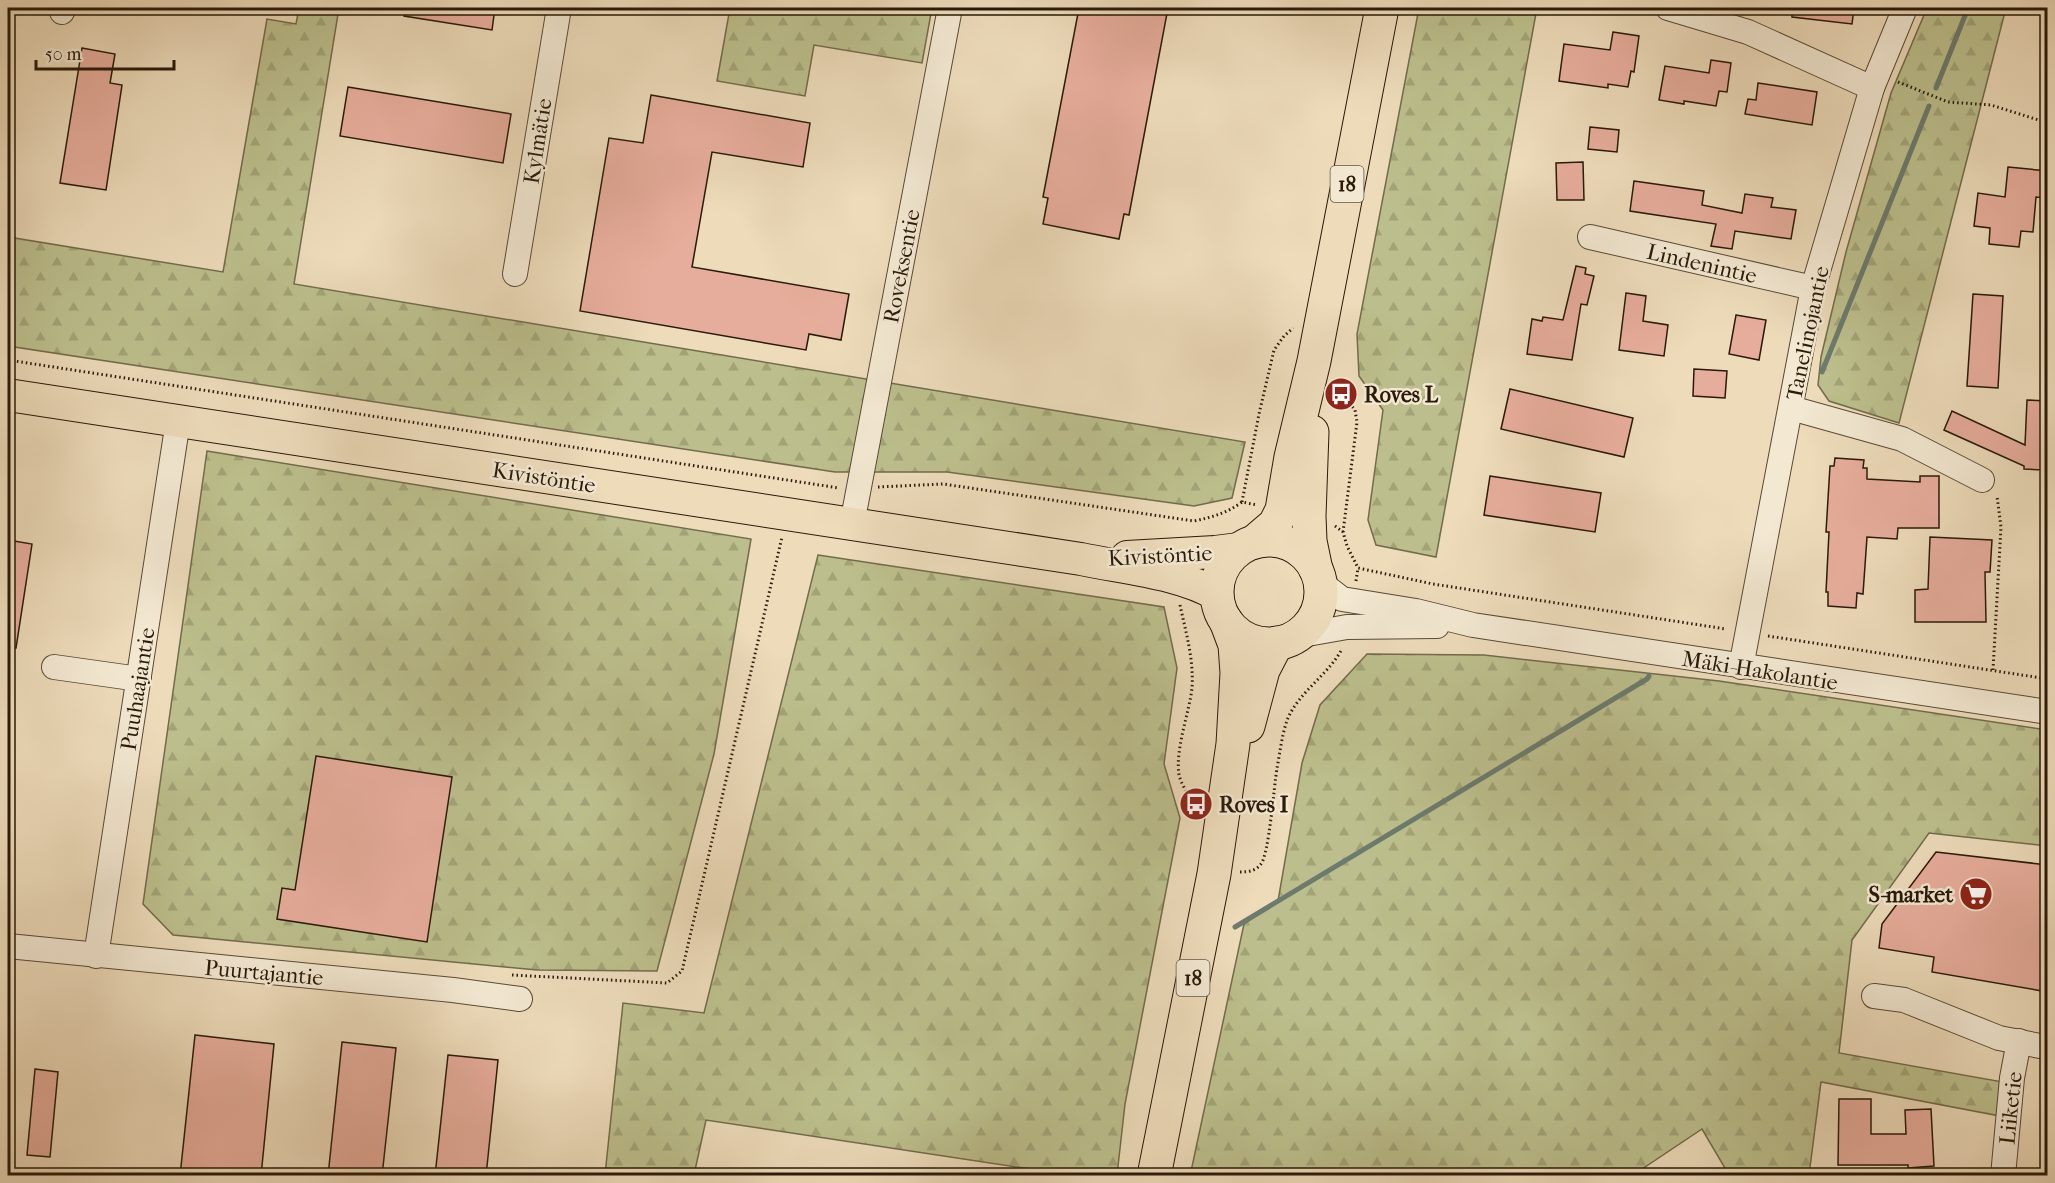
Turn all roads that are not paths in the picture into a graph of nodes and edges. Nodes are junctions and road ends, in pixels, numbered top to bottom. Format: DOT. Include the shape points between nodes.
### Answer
graph roads {
  1 [pos="559,8"];
  2 [pos="950,8"];
  3 [pos="1382,8"];
  4 [pos="1668,8"];
  5 [pos="1905,8"];
  6 [pos="1875,80"];
  7 [pos="1590,237"];
  8 [pos="515,274"];
  9 [pos="1813,288"];
  10 [pos="8,395"];
  11 [pos="1791,408"];
  12 [pos="178,421"];
  13 [pos="1982,480"];
  14 [pos="1295,513"];
  15 [pos="852,524"];
  16 [pos="1247,546"];
  17 [pos="1186,566"];
  18 [pos="1318,576"];
  19 [pos="1221,608"];
  20 [pos="1473,625"];
  21 [pos="1287,640"];
  22 [pos="54,667"];
  23 [pos="1741,667"];
  24 [pos="139,679"];
  25 [pos="2048,712"];
  26 [pos="1222,824"];
  27 [pos="8,946"];
  28 [pos="96,956"];
  29 [pos="1874,996"];
  30 [pos="520,999"];
  31 [pos="1154,1176"];
  32 [pos="2003,1176"];
  1 -- 8 [label="street, Kylmätie"];
  2 -- 15 [label="street, Roveksentie"];
  3 -- 14 [label="highway, 18" via="1314,361"];
  4 -- 6 [label="street" via="1748,32"];
  5 -- 6 [label="street, Tanelinojantie"];
  6 -- 9 [label="street, Tanelinojantie"];
  7 -- 9 [label="street, Lindenintie"];
  9 -- 11 [label="street, Tanelinojantie"];
  10 -- 12 [label="main road, Kivistöntie"];
  11 -- 13 [label="street" via="1902,439"];
  11 -- 23 [label="street, Tanelinojantie"];
  12 -- 15 [label="main road, Kivistöntie"];
  12 -- 24 [label="street, Puuhaajantie"];
  14 -- 16 [label="highway, 18"];
  14 -- 18 [label="highway, 18" via="1310,541"];
  15 -- 17 [label="main road, Kivistöntie" via="1081,559"];
  16 -- 17 [label="main road, Kivistöntie"];
  16 -- 18 [label="highway" via="1269,540 1284,542 1302,553"];
  16 -- 19 [label="highway, 18" via="1229,558 1222,569 1218,582"];
  17 -- 19 [label="main road, Kivistöntie"];
  18 -- 20 [label="street, Mäki-Hakolantie" via="1328,590 1342,599"];
  18 -- 21 [label="highway, 18" via="1321,594 1314,618"];
  19 -- 21 [label="highway" via="1236,632 1248,639 1262,644"];
  19 -- 26 [label="highway, 18" via="1234,645 1237,673 1233,744"];
  20 -- 21 [label="street, Mäki-Hakolantie" via="1347,627"];
  20 -- 23 [label="street, Mäki-Hakolantie"];
  21 -- 26 [label="highway, 18" via="1263,670"];
  22 -- 24 [label="street"];
  23 -- 25 [label="street, Mäki-Hakolantie"];
  24 -- 28 [label="street, Puuhaajantie"];
  26 -- 31 [label="highway, 18"];
  27 -- 28 [label="street, Puurtajantie"];
  28 -- 30 [label="street, Puurtajantie"];
  29 -- 32 [label="street, Liiketie" via="1904,1000 1999,1038 2030,1043 2012,1078"];
}
